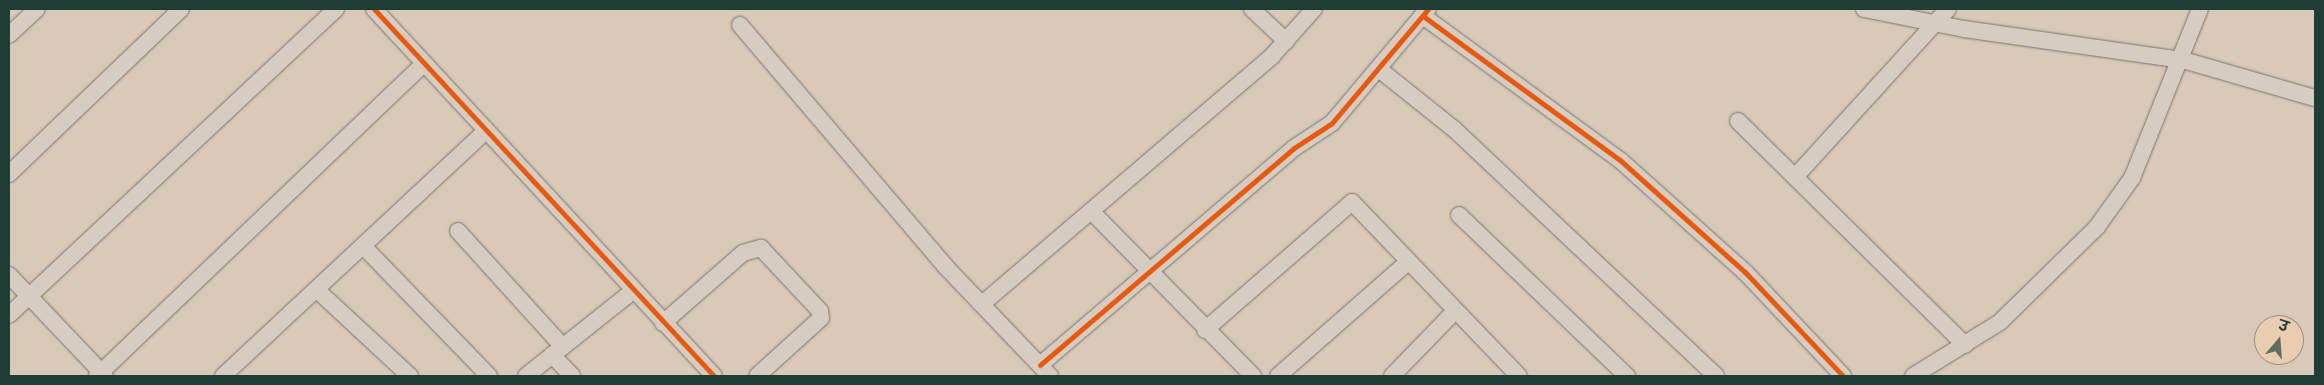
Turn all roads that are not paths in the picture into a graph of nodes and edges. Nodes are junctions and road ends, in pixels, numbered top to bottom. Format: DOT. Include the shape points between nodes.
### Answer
graph roads {
  1 [pos="37,9"];
  2 [pos="181,9"];
  3 [pos="336,9"];
  4 [pos="374,9"];
  5 [pos="1252,9"];
  6 [pos="1314,9"];
  7 [pos="1864,9"];
  8 [pos="1948,9"];
  9 [pos="2200,9"];
  10 [pos="1425,12"];
  11 [pos="1936,23"];
  12 [pos="740,25"];
  13 [pos="9,35"];
  14 [pos="1286,41"];
  15 [pos="2183,60"];
  16 [pos="424,64"];
  17 [pos="1380,70"];
  18 [pos="2315,98"];
  19 [pos="1738,121"];
  20 [pos="486,131"];
  21 [pos="9,174"];
  22 [pos="1795,177"];
  23 [pos="1092,212"];
  24 [pos="1459,215"];
  25 [pos="458,231"];
  26 [pos="364,247"];
  27 [pos="1409,261"];
  28 [pos="1148,274"];
  29 [pos="9,275"];
  30 [pos="317,290"];
  31 [pos="632,291"];
  32 [pos="29,296"];
  33 [pos="982,304"];
  34 [pos="1454,312"];
  35 [pos="9,315"];
  36 [pos="663,323"];
  37 [pos="1205,330"];
  38 [pos="1965,345"];
  39 [pos="558,351"];
  40 [pos="1045,371"];
  41 [pos="101,375"];
  42 [pos="223,376"];
  43 [pos="410,376"];
  44 [pos="489,376"];
  45 [pos="526,376"];
  46 [pos="572,376"];
  47 [pos="714,376"];
  48 [pos="757,376"];
  49 [pos="1253,376"];
  50 [pos="1278,376"];
  51 [pos="1392,376"];
  52 [pos="1519,376"];
  53 [pos="1627,376"];
  54 [pos="1716,376"];
  55 [pos="1843,376"];
  56 [pos="1913,376"];
  1 -- 13 [label="street"];
  2 -- 21 [label="street"];
  3 -- 32 [label="street"];
  4 -- 16 [label="street"];
  5 -- 14 [label="street"];
  6 -- 14 [label="street"];
  7 -- 11 [label="street"];
  8 -- 11 [label="street"];
  9 -- 15 [label="street"];
  10 -- 17 [label="street"];
  10 -- 55 [label="street" via="1620,160 1745,272"];
  11 -- 15 [label="street"];
  11 -- 22 [label="street"];
  12 -- 33 [label="street"];
  14 -- 23 [label="street"];
  15 -- 18 [label="street"];
  15 -- 38 [label="street" via="2132,178 2097,227 2000,322"];
  16 -- 20 [label="street"];
  16 -- 41 [label="street"];
  17 -- 28 [label="street" via="1332,123 1294,148"];
  17 -- 54 [label="street" via="1454,129"];
  19 -- 22 [label="street"];
  20 -- 26 [label="street"];
  20 -- 31 [label="street"];
  22 -- 38 [label="street"];
  23 -- 28 [label="street"];
  23 -- 33 [label="street"];
  24 -- 53 [label="street"];
  25 -- 39 [label="street"];
  26 -- 30 [label="street"];
  26 -- 44 [label="street"];
  27 -- 34 [label="street"];
  27 -- 37 [label="street" via="1352,202"];
  27 -- 50 [label="street"];
  28 -- 37 [label="street"];
  28 -- 40 [label="street"];
  29 -- 32 [label="street"];
  30 -- 42 [label="street"];
  30 -- 43 [label="street"];
  31 -- 36 [label="street"];
  31 -- 39 [label="street"];
  32 -- 35 [label="street"];
  32 -- 41 [label="street"];
  33 -- 40 [label="street"];
  34 -- 51 [label="street"];
  34 -- 52 [label="street"];
  36 -- 47 [label="street"];
  36 -- 48 [label="street" via="743,253 761,248 820,310 821,318"];
  37 -- 49 [label="street"];
  38 -- 56 [label="street"];
  39 -- 45 [label="street"];
  39 -- 46 [label="street"];
}
